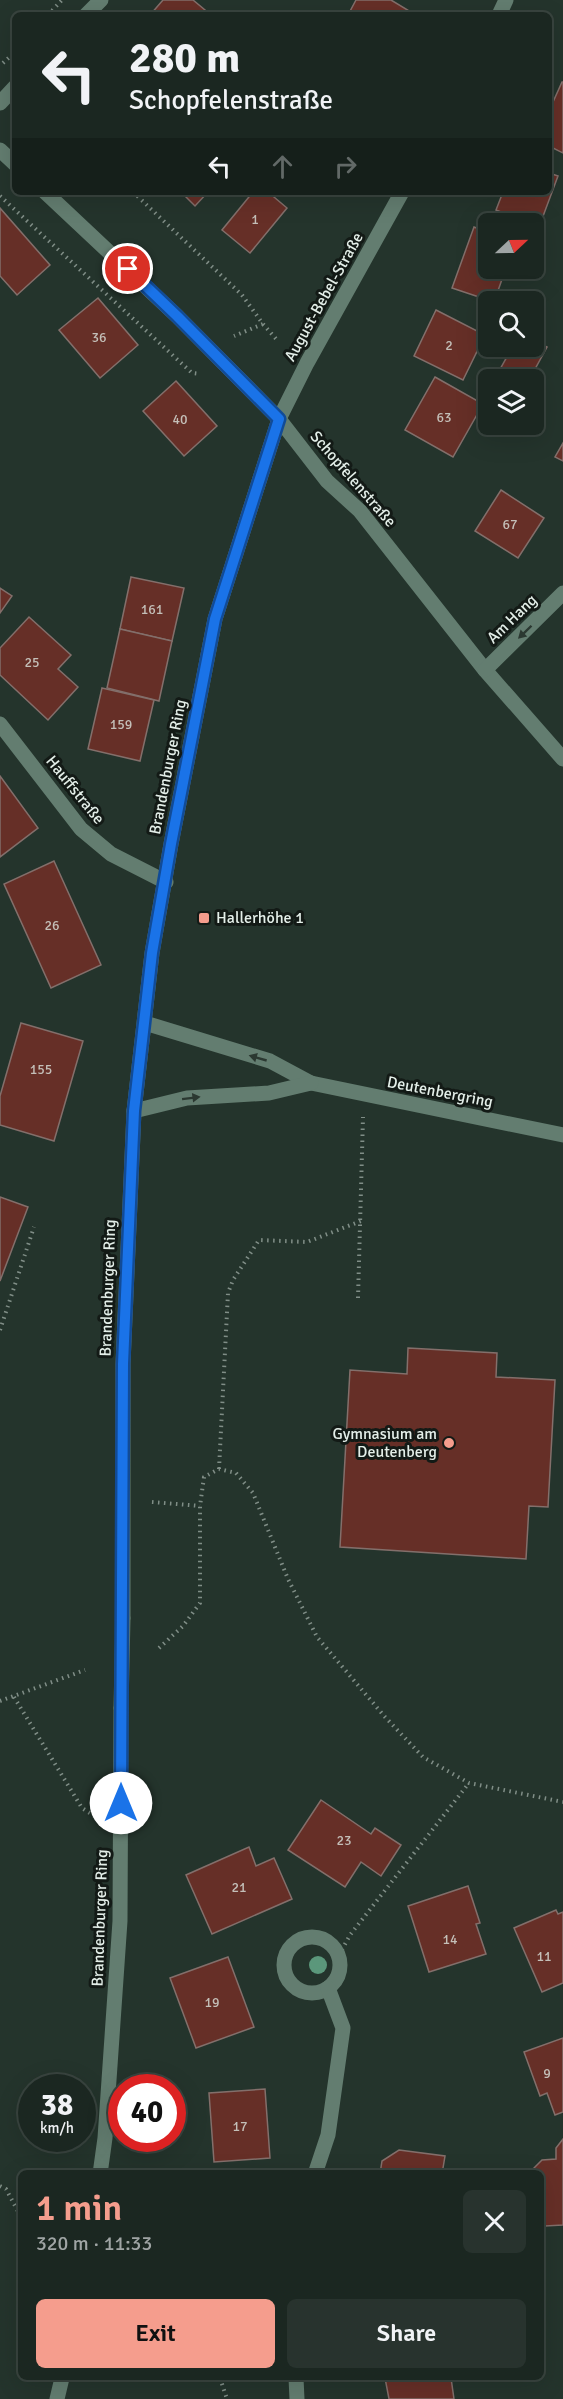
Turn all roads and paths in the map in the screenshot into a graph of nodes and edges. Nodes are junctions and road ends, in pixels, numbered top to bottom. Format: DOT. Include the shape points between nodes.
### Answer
graph roads {
  1 [pos="62,0"];
  2 [pos="101,0"];
  3 [pos="51,12"];
  4 [pos="89,12"];
  5 [pos="12,55"];
  6 [pos="0,65"];
  7 [pos="12,90"];
  8 [pos="0,103"];
  9 [pos="0,150"];
  10 [pos="12,161"];
  11 [pos="48,195"];
  12 [pos="136,195"];
  13 [pos="400,195"];
  14 [pos="0,196"];
  15 [pos="263,324"];
  16 [pos="234,336"];
  17 [pos="277,340"];
  18 [pos="192,373"];
  19 [pos="279,419"];
  20 [pos="563,593"];
  21 [pos="486,670"];
  22 [pos="0,724"];
  23 [pos="563,759"];
  24 [pos="166,882"];
  25 [pos="145,1023"];
  26 [pos="311,1083"];
  27 [pos="364,1095"];
  28 [pos="134,1111"];
  29 [pos="563,1135"];
  30 [pos="361,1221"];
  31 [pos="34,1227"];
  32 [pos="358,1298"];
  33 [pos="0,1330"];
  34 [pos="219,1469"];
  35 [pos="152,1502"];
  36 [pos="200,1506"];
  37 [pos="159,1648"];
  38 [pos="85,1670"];
  39 [pos="14,1697"];
  40 [pos="0,1701"];
  41 [pos="469,1784"];
  42 [pos="563,1802"];
  43 [pos="98,1818"];
  44 [pos="339,1955"];
  45 [pos="328,1988"];
  46 [pos="101,2170"];
  47 [pos="316,2170"];
  48 [pos="0,2186"];
  49 [pos="18,2211"];
  50 [pos="62,2380"];
  51 [pos="221,2380"];
  52 [pos="296,2380"];
  53 [pos="57,2399"];
  54 [pos="227,2399"];
  55 [pos="297,2399"];
  1 -- 3 [label="path"];
  2 -- 4 [label="street"];
  5 -- 6 [label="path"];
  7 -- 8 [label="street"];
  9 -- 10 [label="street"];
  11 -- 19 [label="street, Schopfelenstraße"];
  12 -- 15 [label="path" via="242,295"];
  13 -- 19 [label="street, August-Bebel-Straße"];
  14 -- 18 [label="path"];
  15 -- 16 [label="path"];
  15 -- 17 [label="path"];
  19 -- 21 [label="street, Schopfelenstraße" via="327,481 360,511"];
  19 -- 24 [label="street, Brandenburger Ring" via="215,619"];
  20 -- 21 [label="street, Am Hang, one-way"];
  21 -- 23 [label="street, Schopfelenstraße"];
  22 -- 24 [label="street, Hauffstraße" via="81,829 111,855"];
  24 -- 25 [label="street, Brandenburger Ring" via="152,953"];
  26 -- 25 [label="street, Deutenbergring, one-way" via="270,1061"];
  25 -- 28 [label="street, Brandenburger Ring"];
  26 -- 27 [label="street, Deutenbergring"];
  28 -- 26 [label="street, Deutenbergring, one-way" via="187,1098 269,1093"];
  27 -- 29 [label="street, Deutenbergring"];
  27 -- 30 [label="path"];
  28 -- 46 [label="street, Brandenburger Ring, bridge" via="123,1364 120,1921"];
  30 -- 32 [label="path"];
  30 -- 34 [label="path" via="307,1242 259,1240 233,1280 228,1293"];
  31 -- 33 [label="path"];
  34 -- 36 [label="path" via="204,1477"];
  34 -- 41 [label="path" via="236,1473 253,1493 317,1637 423,1757"];
  35 -- 36 [label="path"];
  36 -- 37 [label="path" via="200,1603"];
  38 -- 39 [label="path"];
  39 -- 40 [label="path"];
  39 -- 43 [label="path" via="82,1808"];
  41 -- 42 [label="path"];
  41 -- 44 [label="path" via="350,1935"];
  44 -- 45 [label="street" via="338,1974"];
  44 -- 45 [label="street" via="327,1941 309,1937 287,1952 284,1970 294,1986 310,1993"];
  45 -- 47 [label="street" via="343,2028 328,2135"];
  48 -- 49 [label="path" via="6,2189"];
  50 -- 53 [label="street"];
  51 -- 54 [label="path"];
  52 -- 55 [label="street"];
}
